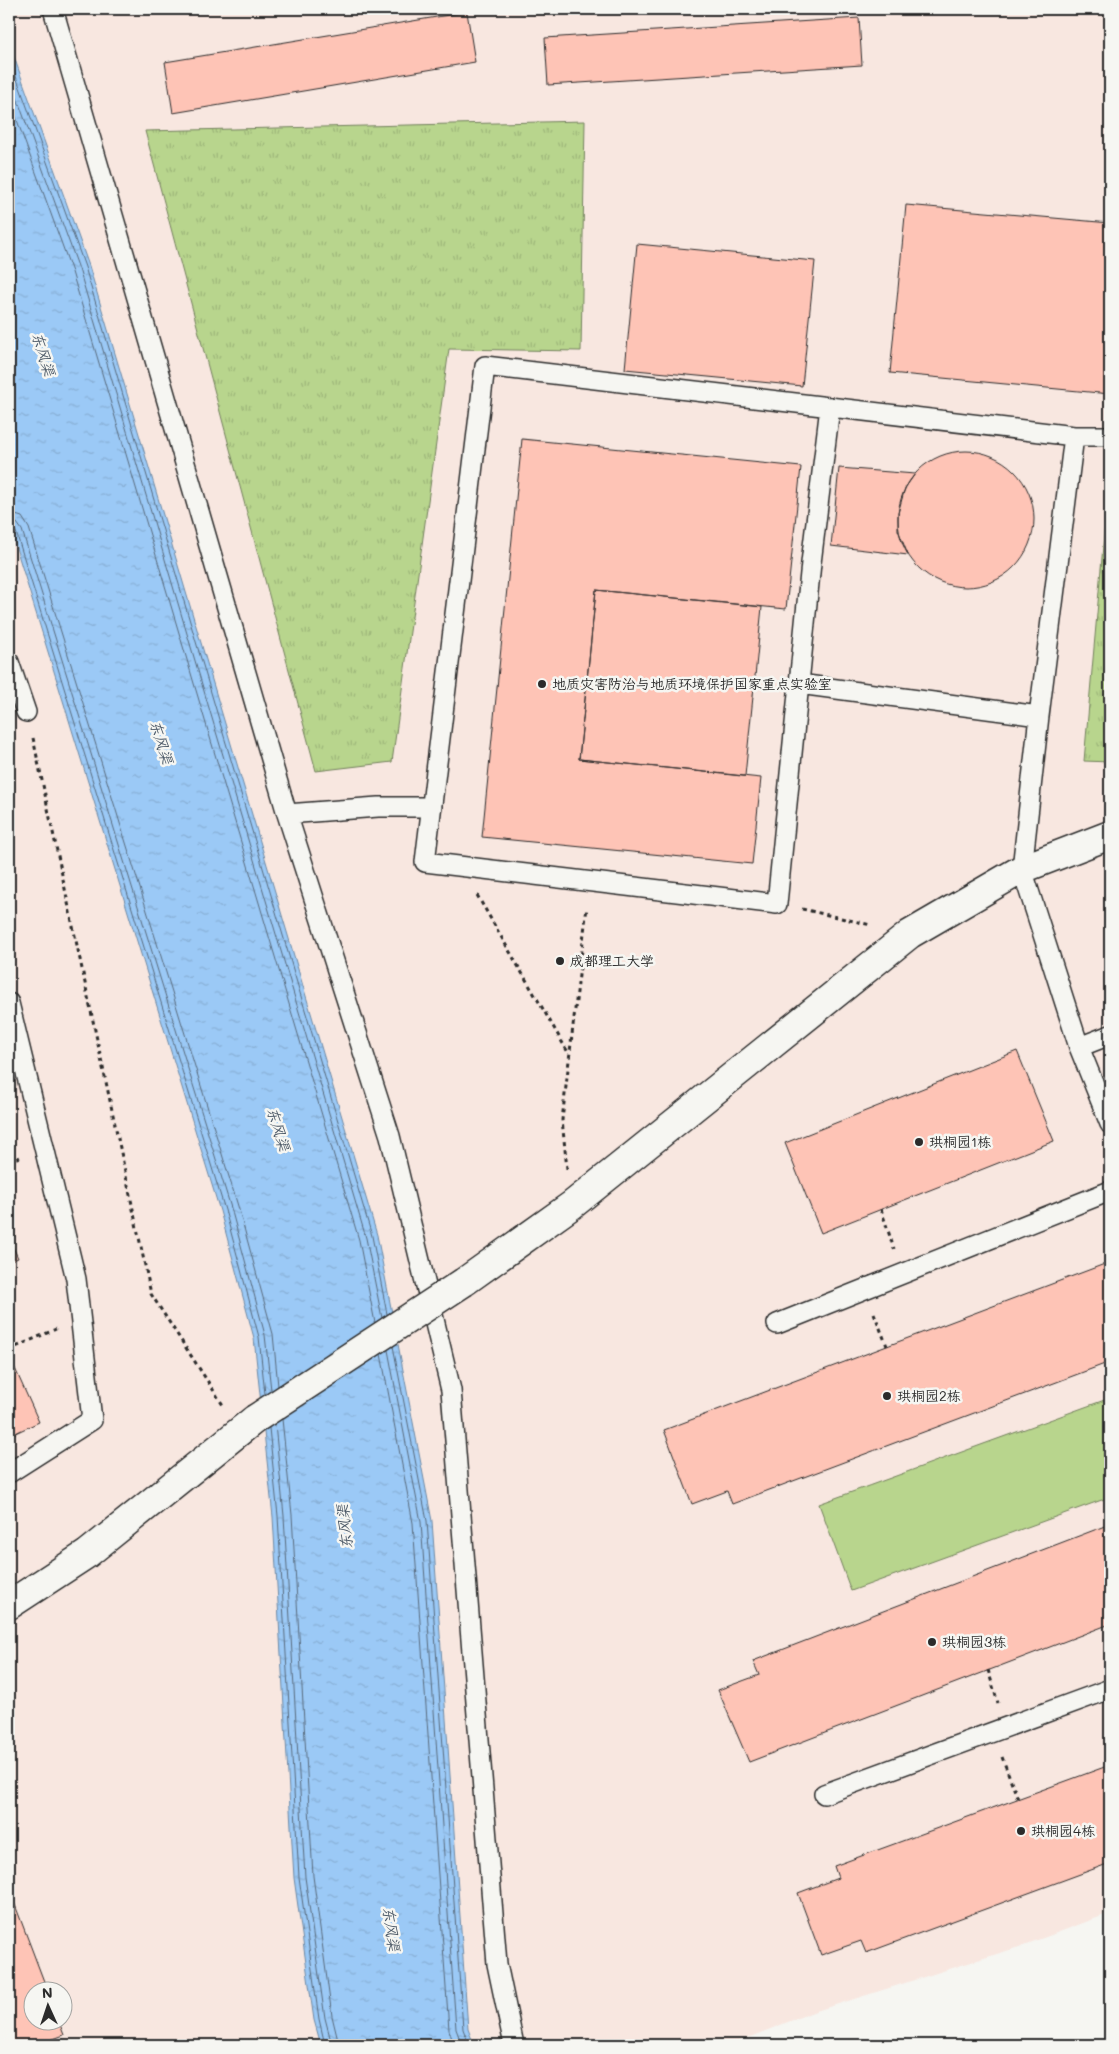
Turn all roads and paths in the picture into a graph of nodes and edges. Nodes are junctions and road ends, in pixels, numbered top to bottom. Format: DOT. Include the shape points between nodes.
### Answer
graph roads {
  1 [pos="53,9"];
  2 [pos="830,406"];
  3 [pos="1074,436"];
  4 [pos="1110,436"];
  5 [pos="9,662"];
  6 [pos="799,684"];
  7 [pos="26,712"];
  8 [pos="1039,716"];
  9 [pos="36,748"];
  10 [pos="432,807"];
  11 [pos="288,814"];
  12 [pos="1110,835"];
  13 [pos="460,866"];
  14 [pos="1022,869"];
  15 [pos="590,882"];
  16 [pos="777,904"];
  17 [pos="910,934"];
  18 [pos="9,1002"];
  19 [pos="1110,1035"];
  20 [pos="1079,1047"];
  21 [pos="569,1054"];
  22 [pos="1110,1124"];
  23 [pos="1110,1191"];
  24 [pos="572,1206"];
  25 [pos="881,1209"];
  26 [pos="902,1274"];
  27 [pos="865,1289"];
  28 [pos="80,1318"];
  29 [pos="777,1324"];
  30 [pos="887,1346"];
  31 [pos="9,1350"];
  32 [pos="247,1425"];
  33 [pos="9,1473"];
  34 [pos="9,1605"];
  35 [pos="988,1670"];
  36 [pos="1110,1689"];
  37 [pos="1000,1729"];
  38 [pos="824,1794"];
  39 [pos="1018,1799"];
  40 [pos="514,2045"];
  1 -- 11 [label="lane"];
  2 -- 3 [label="lane"];
  2 -- 6 [label="lane"];
  2 -- 10 [label="lane" via="485,366"];
  3 -- 4 [label="lane"];
  3 -- 8 [label="lane"];
  5 -- 7 [label="lane"];
  6 -- 8 [label="lane"];
  6 -- 16 [label="lane"];
  8 -- 14 [label="lane"];
  9 -- 32 [label="path" via="151,1294"];
  10 -- 11 [label="lane" via="378,807"];
  10 -- 13 [label="lane" via="425,862"];
  11 -- 40 [label="lane" via="390,1136 451,1390 497,1964"];
  12 -- 14 [label="street"];
  13 -- 15 [label="lane"];
  13 -- 21 [label="path"];
  14 -- 17 [label="street"];
  14 -- 20 [label="lane"];
  15 -- 16 [label="lane"];
  15 -- 21 [label="path"];
  16 -- 17 [label="path"];
  17 -- 24 [label="street"];
  18 -- 28 [label="lane" via="76,1279"];
  19 -- 20 [label="lane"];
  20 -- 22 [label="lane"];
  21 -- 24 [label="path" via="562,1120"];
  23 -- 26 [label="lane"];
  24 -- 32 [label="street, bridge" via="464,1282"];
  25 -- 26 [label="path"];
  26 -- 27 [label="lane"];
  27 -- 29 [label="lane"];
  27 -- 30 [label="path"];
  28 -- 31 [label="path"];
  28 -- 33 [label="lane" via="92,1420"];
  32 -- 34 [label="street" via="87,1554"];
  35 -- 37 [label="path"];
  36 -- 37 [label="lane"];
  37 -- 38 [label="lane"];
  37 -- 39 [label="path"];
}
